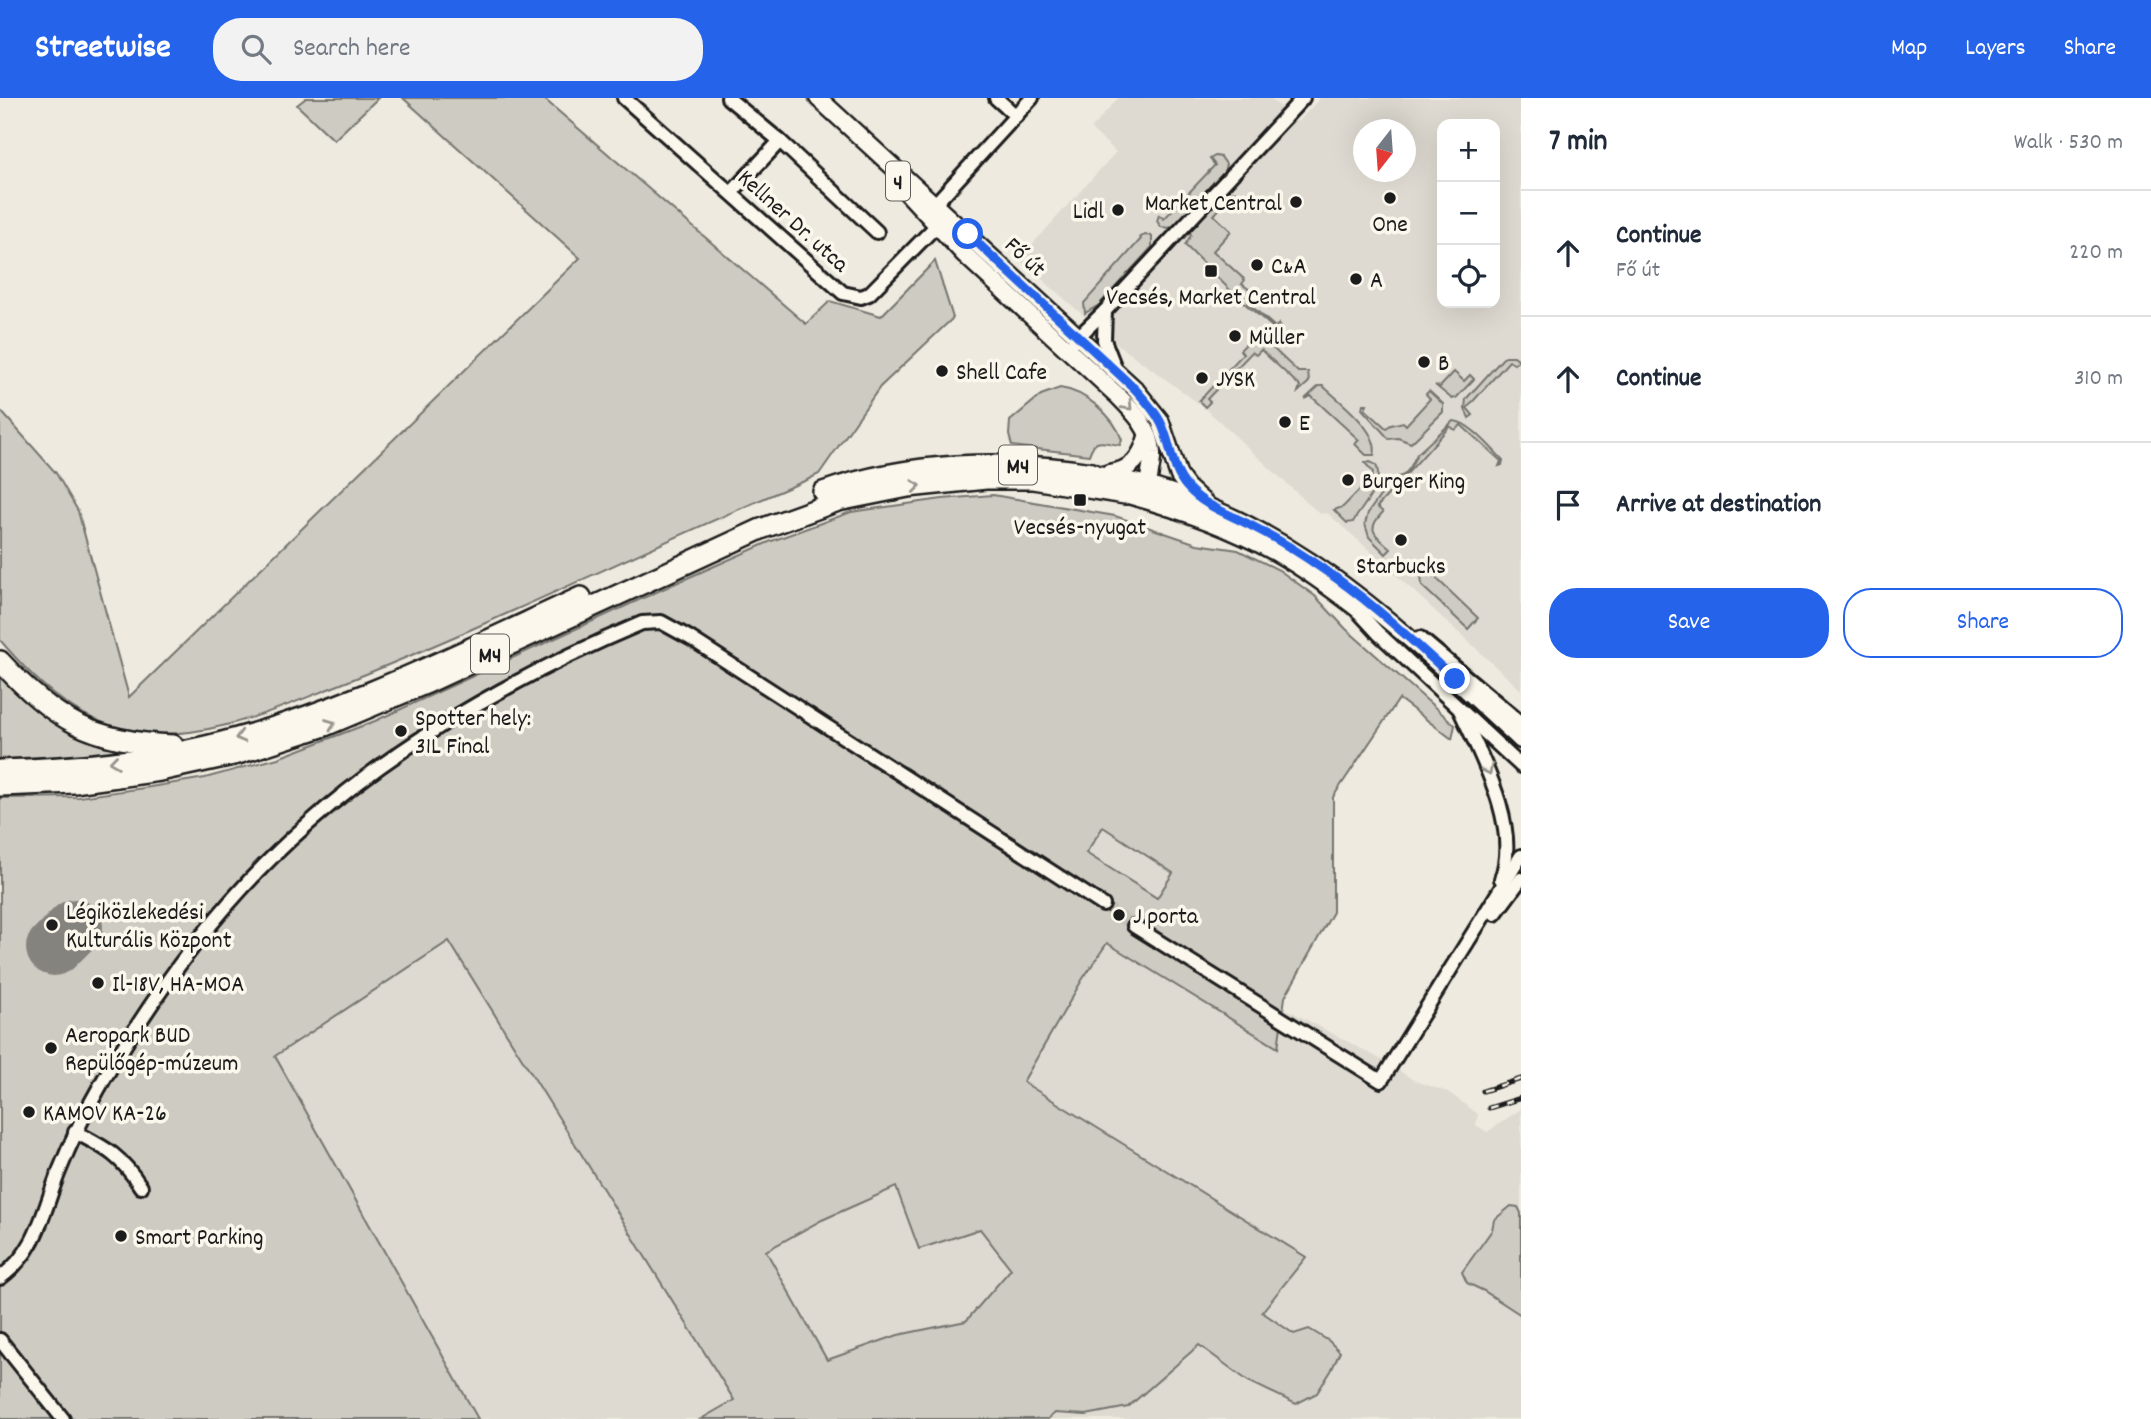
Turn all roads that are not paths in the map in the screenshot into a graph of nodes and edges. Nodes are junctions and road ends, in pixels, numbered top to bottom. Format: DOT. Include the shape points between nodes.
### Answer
graph roads {
  1 [pos="624,98"];
  2 [pos="728,98"];
  3 [pos="818,98"];
  4 [pos="996,98"];
  5 [pos="1032,98"];
  6 [pos="1303,98"];
  7 [pos="1016,116"];
  8 [pos="859,136"];
  9 [pos="780,141"];
  10 [pos="732,192"];
  11 [pos="934,204"];
  12 [pos="936,226"];
  13 [pos="877,232"];
  14 [pos="968,234"];
  15 [pos="1105,311"];
  16 [pos="1079,336"];
  17 [pos="1065,348"];
  18 [pos="1116,371"];
  19 [pos="1163,428"];
  20 [pos="1148,434"];
  21 [pos="1092,473"];
  22 [pos="1151,488"];
  23 [pos="1125,494"];
  24 [pos="1207,505"];
  25 [pos="1168,507"];
  26 [pos="1349,601"];
  27 [pos="1368,603"];
  28 [pos="0,661"];
  29 [pos="1452,683"];
  30 [pos="1459,709"];
  31 [pos="1521,723"];
  32 [pos="1521,740"];
  33 [pos="205,746"];
  34 [pos="1521,753"];
  35 [pos="1521,766"];
  36 [pos="0,770"];
  37 [pos="74,783"];
  38 [pos="0,786"];
  39 [pos="0,799"];
  40 [pos="1521,856"];
  41 [pos="1521,872"];
  42 [pos="1521,879"];
  43 [pos="1103,905"];
  44 [pos="1134,926"];
  45 [pos="1475,933"];
  46 [pos="75,1132"];
  47 [pos="141,1187"];
  48 [pos="12,1269"];
  49 [pos="0,1278"];
  50 [pos="0,1286"];
  51 [pos="0,1340"];
  52 [pos="0,1352"];
  53 [pos="20,1367"];
  54 [pos="63,1419"];
  1 -- 10 [label="street, Kellner Dr. utca"];
  2 -- 9 [label="street"];
  3 -- 8 [label="main road, Fő út / 4"];
  4 -- 7 [label="street"];
  5 -- 7 [label="street"];
  6 -- 15 [label="street"];
  7 -- 11 [label="street"];
  8 -- 11 [label="main road, Fő út / 4"];
  8 -- 12 [label="main road, 4"];
  9 -- 10 [label="street"];
  9 -- 13 [label="street"];
  10 -- 12 [label="street, Kellner Dr. utca" via="843,293 852,296 878,288"];
  11 -- 14 [label="main road, Fő út / 4"];
  12 -- 14 [label="main road"];
  12 -- 17 [label="main road, 4"];
  14 -- 16 [label="main road, Fő út / 4"];
  15 -- 16 [label="street"];
  15 -- 18 [label="street" via="1104,340"];
  16 -- 17 [label="street"];
  16 -- 18 [label="main road, Fő út / 4"];
  17 -- 20 [label="main road, 4, one-way" via="1128,405"];
  18 -- 19 [label="main road, Fő út / 4" via="1150,406"];
  19 -- 22 [label="main road" via="1166,467"];
  19 -- 24 [label="main road, 4" via="1179,476"];
  20 -- 21 [label="main road" via="1134,464 1122,471"];
  20 -- 22 [label="main road"];
  21 -- 22 [label="main road"];
  21 -- 33 [label="highway, M4, one-way" via="1010,465 943,466 836,488 755,517 382,687"];
  22 -- 23 [label="main road"];
  22 -- 24 [label="main road"];
  22 -- 25 [label="main road, 4"];
  23 -- 25 [label="main road"];
  37 -- 23 [label="highway, M4, one-way" via="195,764 325,726 761,529 838,500 986,479 1033,479"];
  24 -- 27 [label="main road, 4" via="1280,541"];
  25 -- 26 [label="main road, 4" via="1278,553"];
  26 -- 29 [label="main road, 4"];
  26 -- 30 [label="street"];
  27 -- 29 [label="main road, 4"];
  27 -- 31 [label="street" via="1407,628"];
  28 -- 33 [label="highway" via="43,703 83,729 141,744"];
  29 -- 32 [label="main road, 4"];
  29 -- 34 [label="main road, 4"];
  30 -- 35 [label="street"];
  30 -- 45 [label="street, one-way" via="1504,806 1509,842 1504,872"];
  33 -- 36 [label="highway, M4, one-way" via="97,764"];
  37 -- 38 [label="highway, M4"];
  37 -- 39 [label="highway"];
  40 -- 45 [label="street"];
  41 -- 45 [label="street"];
  42 -- 45 [label="street" via="1486,926"];
  43 -- 46 [label="street" via="690,638 650,621 457,716 374,771 307,824 231,901 183,959 134,1029"];
  44 -- 45 [label="street" via="1381,1081"];
  46 -- 47 [label="street" via="126,1164"];
  46 -- 48 [label="street" via="29,1249"];
  48 -- 49 [label="street"];
  48 -- 50 [label="street"];
  51 -- 53 [label="street"];
  52 -- 53 [label="street"];
  53 -- 54 [label="street"];
}
